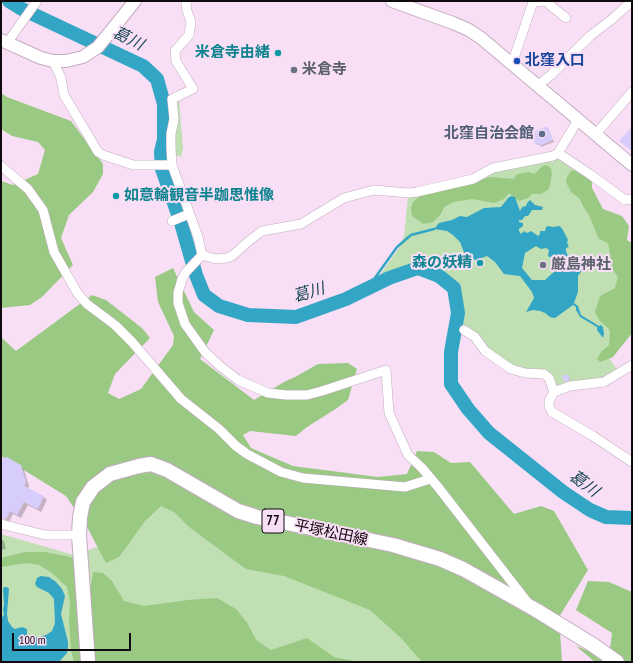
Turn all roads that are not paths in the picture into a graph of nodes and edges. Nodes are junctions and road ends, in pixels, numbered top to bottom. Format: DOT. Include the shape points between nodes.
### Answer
graph roads {
  1 [pos="135,1"];
  2 [pos="188,1"];
  3 [pos="392,1"];
  4 [pos="547,1"];
  5 [pos="632,1"];
  6 [pos="35,4"];
  7 [pos="566,18"];
  8 [pos="4,41"];
  9 [pos="52,61"];
  10 [pos="510,62"];
  11 [pos="537,86"];
  12 [pos="632,92"];
  13 [pos="578,120"];
  14 [pos="595,135"];
  15 [pos="558,153"];
  16 [pos="632,165"];
  17 [pos="1,166"];
  18 [pos="171,166"];
  19 [pos="632,198"];
  20 [pos="189,214"];
  21 [pos="172,221"];
  22 [pos="200,257"];
  23 [pos="464,330"];
  24 [pos="632,365"];
  25 [pos="554,392"];
  26 [pos="632,462"];
  27 [pos="430,479"];
  28 [pos="1,524"];
  29 [pos="79,535"];
  30 [pos="531,607"];
  31 [pos="88,662"];
  32 [pos="617,662"];
  1 -- 9 [label="street" via="92,52 72,60"];
  2 -- 18 [label="street" via="186,4 191,22 189,35 174,51 176,61 193,89 172,99 174,119 171,134"];
  3 -- 10 [label="street" via="469,30"];
  4 -- 7 [label="street"];
  4 -- 10 [label="street" via="533,2 514,58"];
  5 -- 11 [label="street"];
  6 -- 8 [label="street"];
  8 -- 9 [label="street"];
  9 -- 18 [label="street" via="61,78 64,95 98,152 133,165"];
  10 -- 11 [label="street"];
  11 -- 13 [label="street"];
  12 -- 14 [label="street"];
  13 -- 14 [label="street"];
  13 -- 15 [label="street"];
  14 -- 16 [label="street"];
  15 -- 19 [label="street" via="625,200"];
  15 -- 22 [label="street" via="493,168 473,179 409,194 374,190 344,198 301,224 262,231 232,256 216,259"];
  17 -- 27 [label="street" via="28,189 43,210 54,252 78,294 119,329 181,399 236,446 275,469 303,478 404,487"];
  18 -- 20 [label="street"];
  20 -- 21 [label="street"];
  20 -- 22 [label="street" via="198,237"];
  22 -- 27 [label="street" via="182,279 178,303 185,324 205,352 238,380 268,392 286,395 307,395 386,370 389,413 408,455"];
  23 -- 25 [label="street" via="475,337 485,351 511,369 544,374 549,378"];
  24 -- 25 [label="street" via="604,382 570,386"];
  25 -- 26 [label="street" via="549,401 552,412"];
  27 -- 30 [label="street"];
  28 -- 29 [label="street" via="45,535"];
  29 -- 30 [label="main road, 平塚松田線 / 77" via="83,502 93,487 110,474 151,464 167,470 238,511 393,545 440,559"];
  29 -- 31 [label="main road, 平塚松田線 / 77"];
  30 -- 32 [label="main road, 平塚松田線 / 77"];
}
